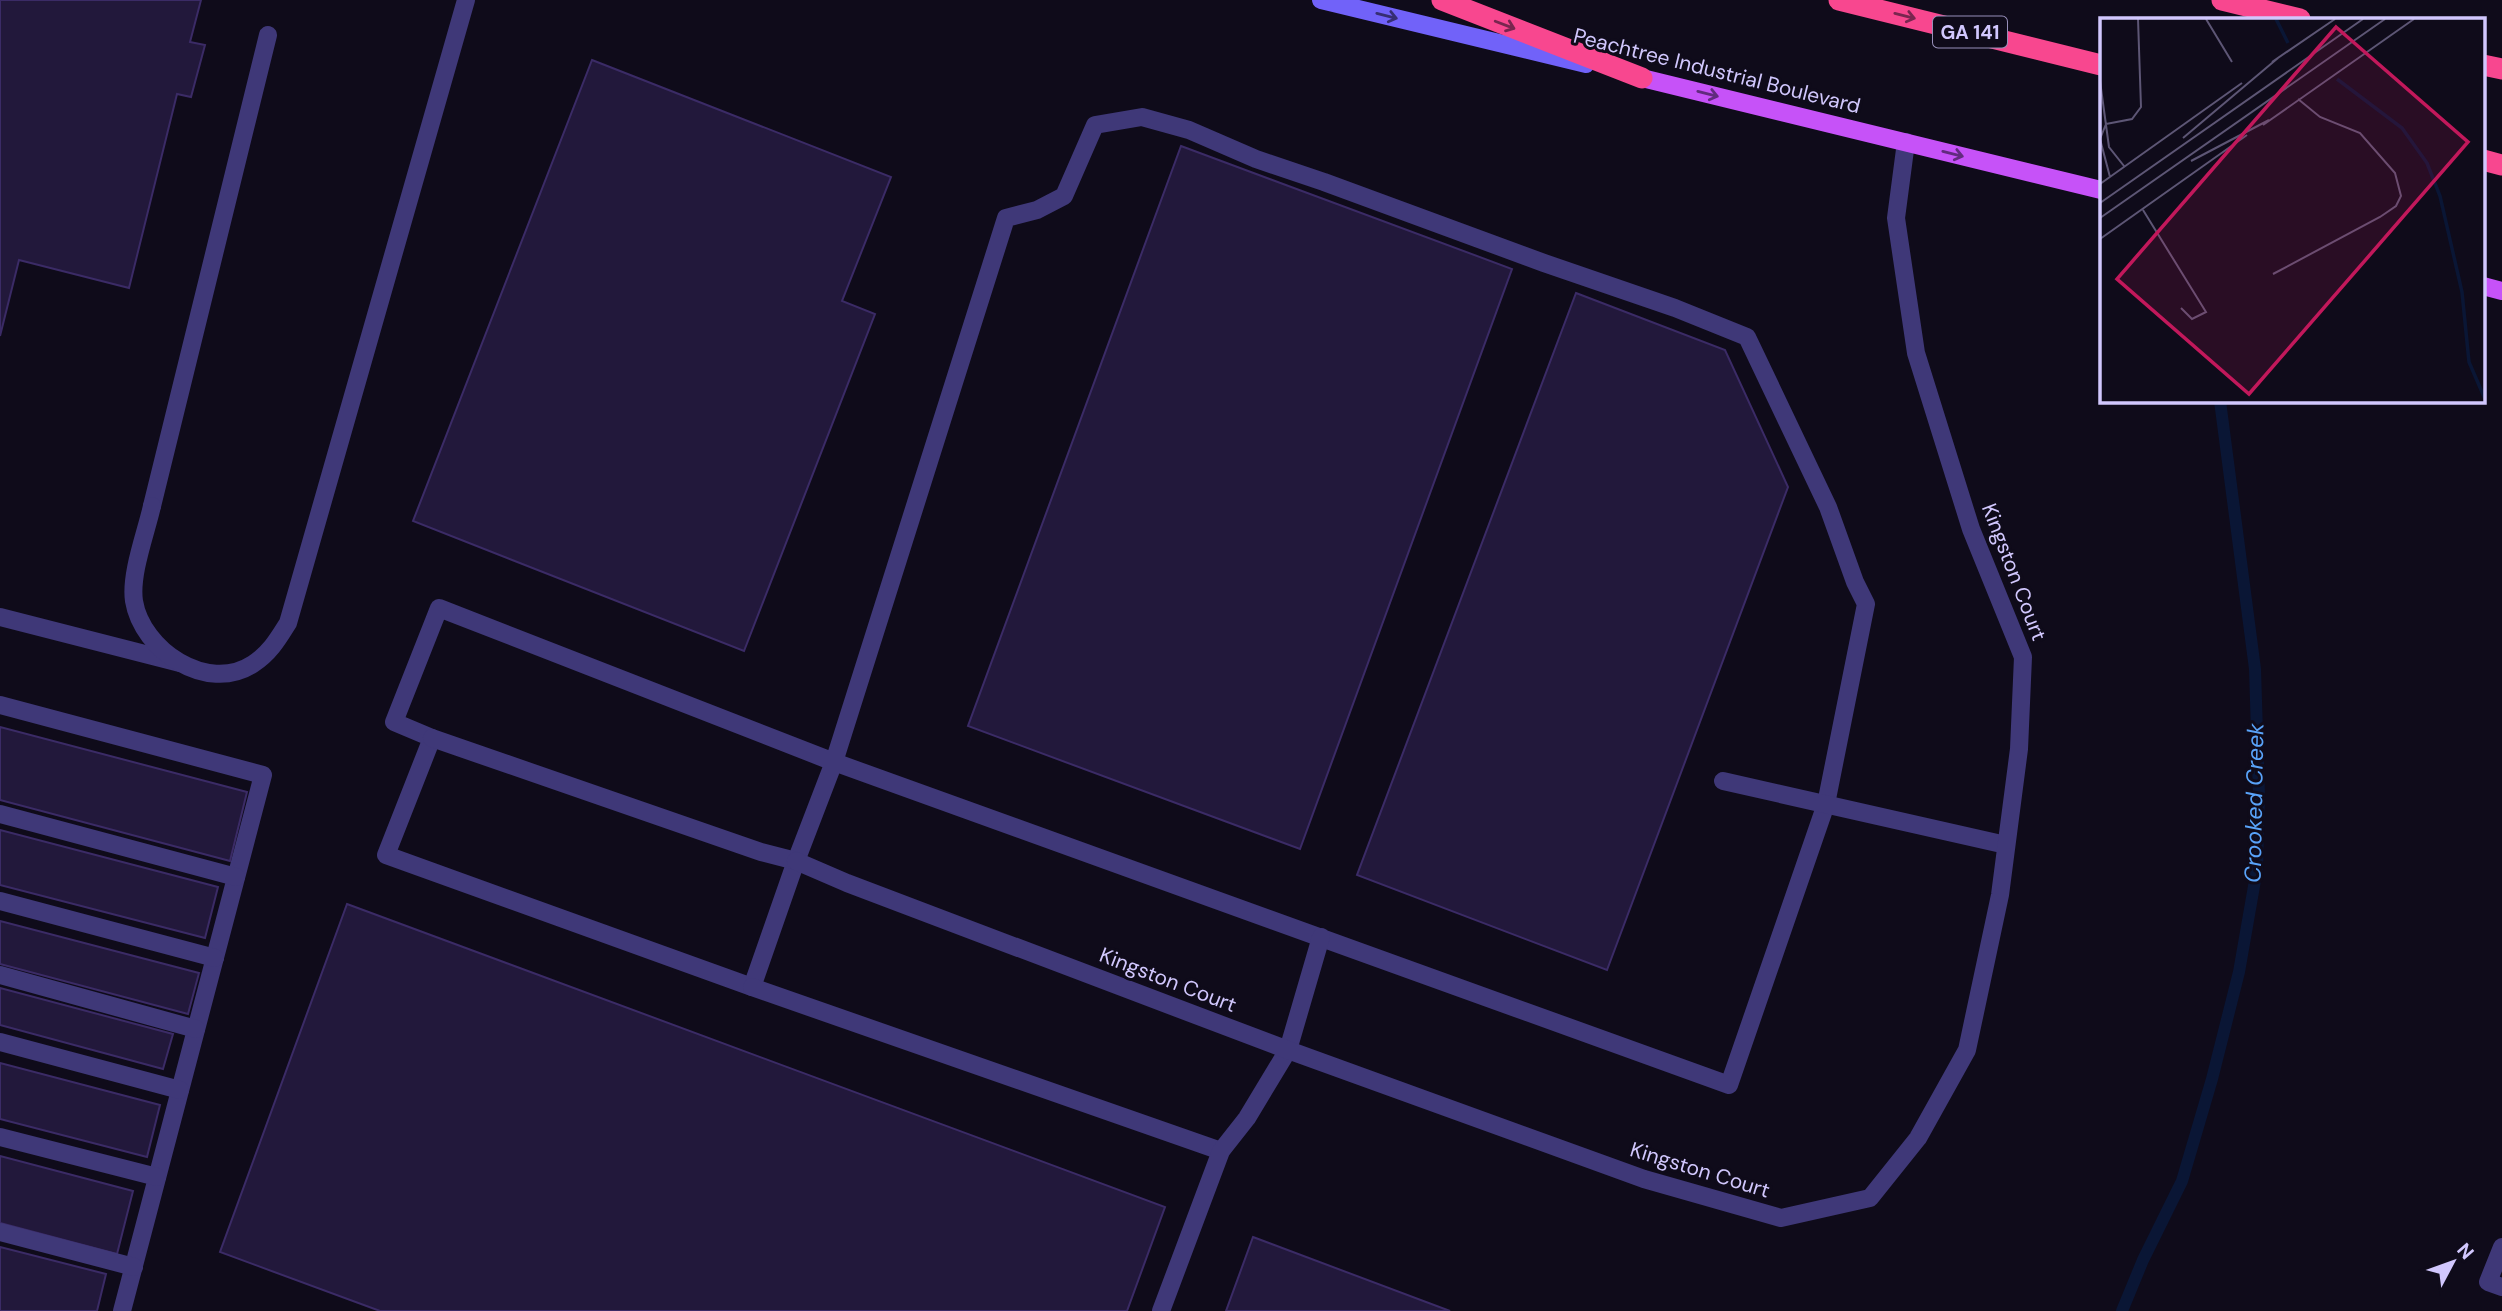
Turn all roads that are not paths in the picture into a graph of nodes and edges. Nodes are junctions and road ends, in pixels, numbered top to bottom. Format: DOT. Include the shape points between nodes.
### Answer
graph roads {
  1 [pos="466,0"];
  2 [pos="1321,0"];
  3 [pos="1442,0"];
  4 [pos="1839,0"];
  5 [pos="2222,0"];
  6 [pos="2296,18"];
  7 [pos="268,35"];
  8 [pos="2100,65"];
  9 [pos="2484,65"];
  10 [pos="2502,69"];
  11 [pos="1642,78"];
  12 [pos="1906,142"];
  13 [pos="2484,160"];
  14 [pos="2502,165"];
  15 [pos="2100,190"];
  16 [pos="2484,286"];
  17 [pos="2502,291"];
  18 [pos="0,617"];
  19 [pos="180,663"];
  20 [pos="0,705"];
  21 [pos="432,738"];
  22 [pos="835,762"];
  23 [pos="1723,781"];
  24 [pos="1826,804"];
  25 [pos="0,814"];
  26 [pos="2006,845"];
  27 [pos="796,861"];
  28 [pos="236,877"];
  29 [pos="0,901"];
  30 [pos="1321,937"];
  31 [pos="215,958"];
  32 [pos="0,975"];
  33 [pos="752,987"];
  34 [pos="196,1029"];
  35 [pos="0,1042"];
  36 [pos="1288,1049"];
  37 [pos="180,1090"];
  38 [pos="0,1137"];
  39 [pos="1221,1151"];
  40 [pos="157,1177"];
  41 [pos="0,1232"];
  42 [pos="2502,1247"];
  43 [pos="134,1267"];
  44 [pos="2502,1287"];
  45 [pos="122,1311"];
  46 [pos="1161,1311"];
  1 -- 19 [label="street" via="288,623 273,648 251,665 204,673"];
  2 -- 11 [label="main road, Peachtree Industrial Boulevard, one-way"];
  3 -- 11 [label="highway, one-way"];
  4 -- 8 [label="highway, GA 141, one-way"];
  5 -- 6 [label="highway"];
  7 -- 19 [label="street" via="135,577 134,601 142,623 157,646"];
  9 -- 10 [label="highway"];
  11 -- 12 [label="main road, Peachtree Industrial Boulevard, one-way"];
  12 -- 15 [label="main road, Peachtree Industrial Boulevard, one-way"];
  12 -- 26 [label="street, Kingston Court" via="1896,218 1916,354 1971,529 2023,657 2019,749"];
  13 -- 14 [label="highway"];
  16 -- 17 [label="main road"];
  18 -- 19 [label="street"];
  20 -- 28 [label="street" via="263,775"];
  21 -- 22 [label="street, Kingston Court" via="394,722 439,608"];
  21 -- 27 [label="street, Kingston Court"];
  21 -- 33 [label="street" via="386,855"];
  22 -- 24 [label="street" via="1006,218 1037,210 1064,196 1095,125 1142,117 1189,130 1256,159 1747,337 1828,507 1866,604"];
  22 -- 27 [label="street"];
  22 -- 30 [label="street"];
  23 -- 24 [label="street"];
  24 -- 26 [label="street"];
  24 -- 30 [label="street" via="1729,1085"];
  25 -- 28 [label="street"];
  26 -- 36 [label="street, Kingston Court" via="1967,1050 1918,1138 1870,1198 1781,1218 1644,1179"];
  27 -- 33 [label="street"];
  27 -- 36 [label="street, Kingston Court"];
  28 -- 31 [label="street"];
  29 -- 31 [label="street"];
  30 -- 36 [label="street"];
  31 -- 34 [label="street"];
  32 -- 34 [label="street"];
  33 -- 39 [label="street"];
  34 -- 37 [label="street"];
  35 -- 37 [label="street"];
  36 -- 39 [label="street" via="1247,1118"];
  37 -- 40 [label="street"];
  38 -- 40 [label="street"];
  39 -- 46 [label="street"];
  40 -- 43 [label="street"];
  41 -- 43 [label="street"];
  42 -- 44 [label="street" via="2488,1282"];
  43 -- 45 [label="street"];
}
